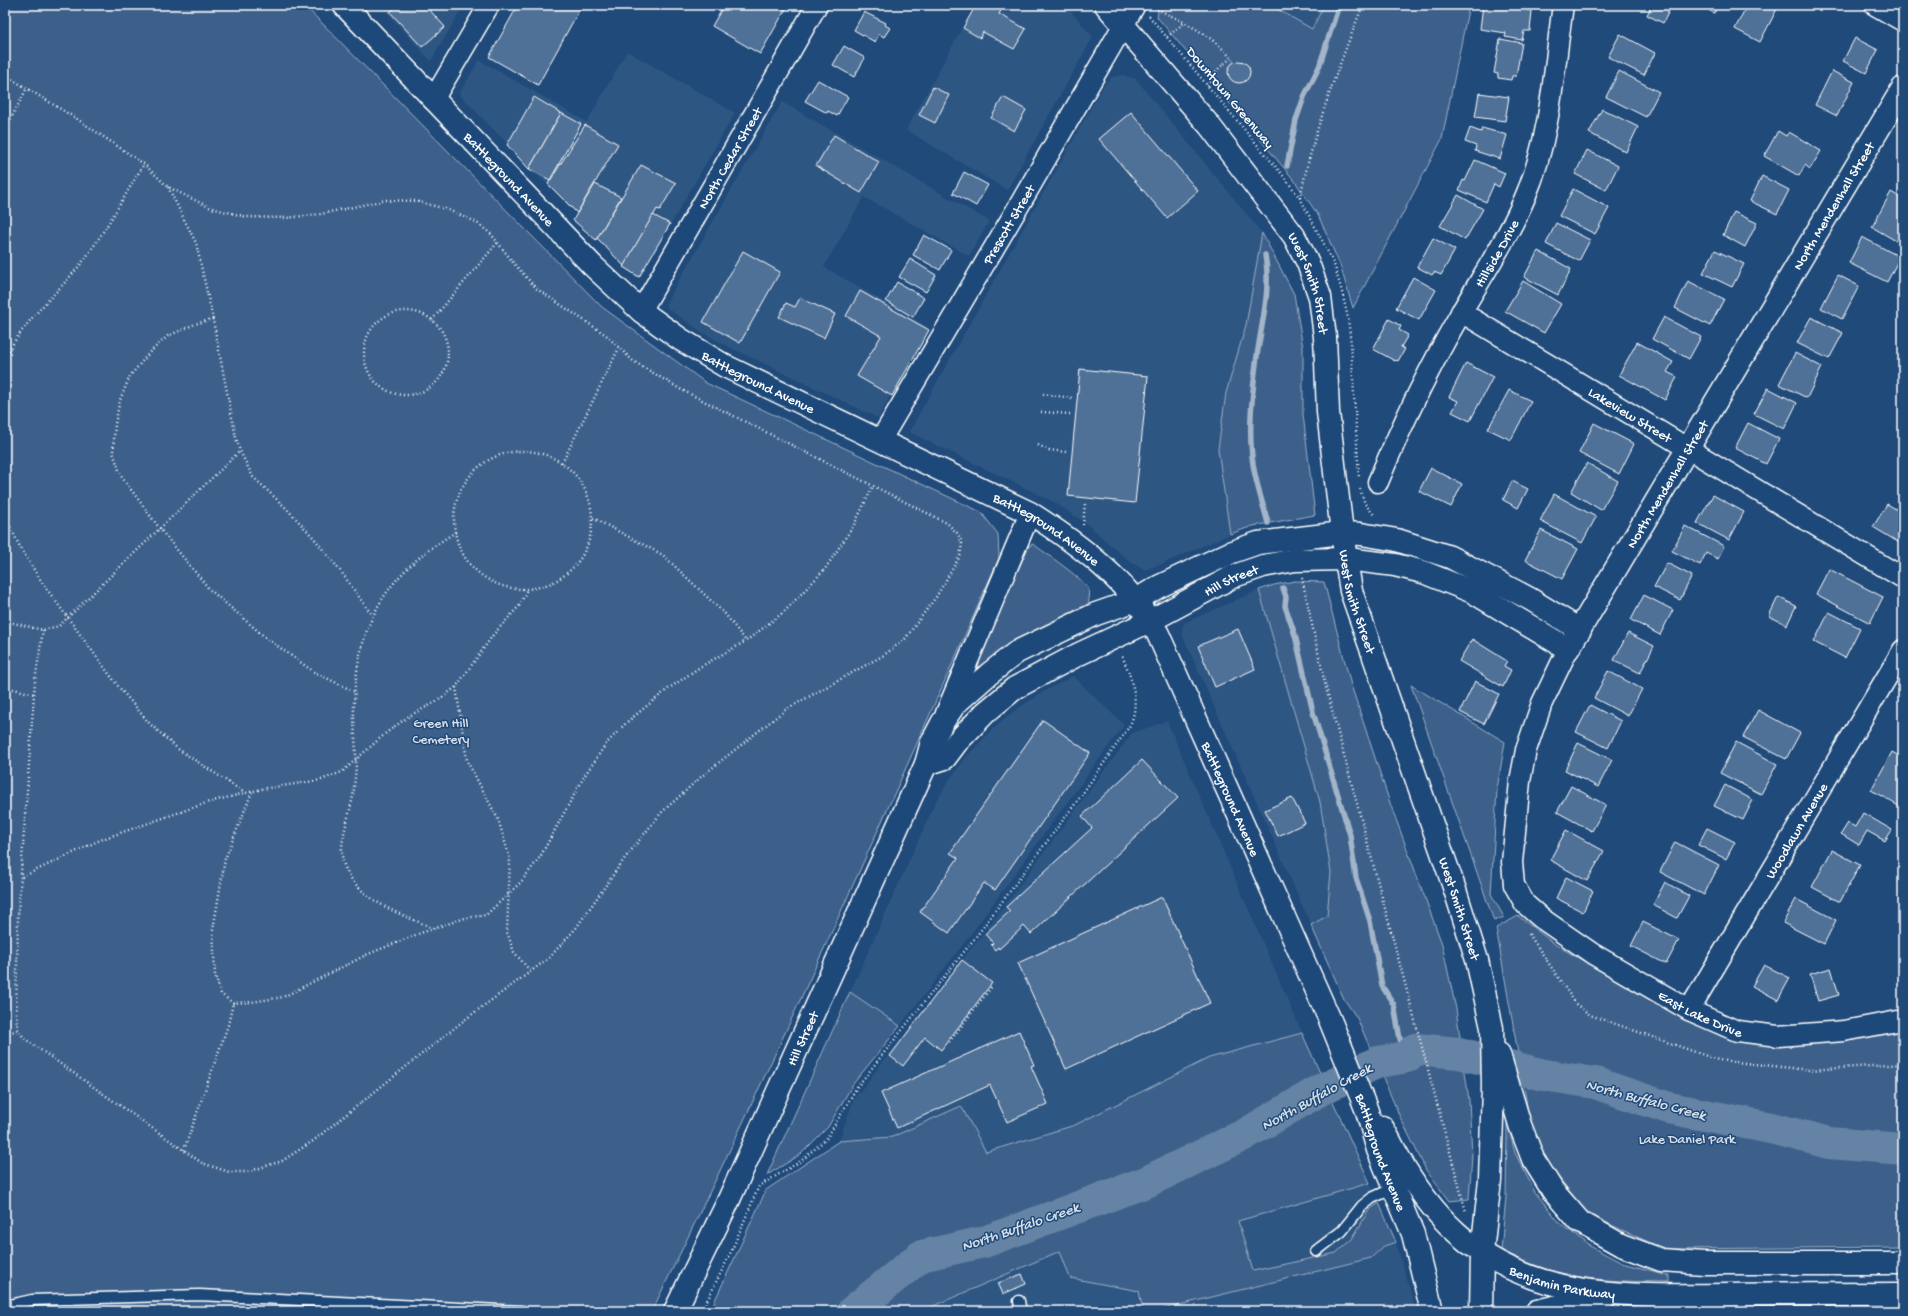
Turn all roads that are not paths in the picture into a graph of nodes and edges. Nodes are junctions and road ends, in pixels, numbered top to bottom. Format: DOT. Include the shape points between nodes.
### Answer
graph roads {
  1 [pos="344,5"];
  2 [pos="490,5"];
  3 [pos="817,5"];
  4 [pos="1106,5"];
  5 [pos="1563,5"];
  6 [pos="1875,5"];
  7 [pos="1140,8"];
  8 [pos="1903,21"];
  9 [pos="1123,25"];
  10 [pos="1903,88"];
  11 [pos="433,100"];
  12 [pos="641,311"];
  13 [pos="1461,312"];
  14 [pos="880,441"];
  15 [pos="1687,449"];
  16 [pos="1378,482"];
  17 [pos="1030,513"];
  18 [pos="1342,533"];
  19 [pos="1347,559"];
  20 [pos="1903,578"];
  21 [pos="1136,600"];
  22 [pos="1150,621"];
  23 [pos="1580,630"];
  24 [pos="1568,649"];
  25 [pos="1903,650"];
  26 [pos="942,723"];
  27 [pos="926,764"];
  28 [pos="1525,904"];
  29 [pos="1690,1010"];
  30 [pos="1903,1020"];
  31 [pos="1501,1089"];
  32 [pos="1367,1111"];
  33 [pos="1394,1188"];
  34 [pos="1316,1251"];
  35 [pos="1482,1252"];
  36 [pos="1903,1263"];
  37 [pos="1903,1294"];
  38 [pos="1650,1295"];
  39 [pos="1019,1301"];
  40 [pos="1672,1303"];
  41 [pos="5,1306"];
  42 [pos="522,1311"];
  43 [pos="675,1311"];
  44 [pos="1021,1311"];
  45 [pos="1432,1311"];
  46 [pos="1480,1311"];
  47 [pos="1537,1311"];
  1 -- 11 [label="main road, Battleground Avenue"];
  2 -- 11 [label="street"];
  3 -- 12 [label="street, North Cedar Street"];
  4 -- 9 [label="main road, West Smith Street"];
  5 -- 13 [label="street, Hillside Drive" via="1544,136 1527,194 1514,222"];
  6 -- 8 [label="street"];
  7 -- 9 [label="street, Prescott Street"];
  9 -- 14 [label="street, Prescott Street"];
  9 -- 18 [label="main road, West Smith Street" via="1209,125 1294,236 1308,263 1322,311 1328,412"];
  10 -- 15 [label="main road, North Mendenhall Street"];
  11 -- 12 [label="main road, Battleground Avenue" via="592,265"];
  12 -- 14 [label="main road, Battleground Avenue" via="680,339 725,366"];
  13 -- 15 [label="street, Lakeview Street"];
  13 -- 16 [label="street, Hillside Drive" via="1398,434"];
  14 -- 17 [label="main road, Battleground Avenue"];
  15 -- 20 [label="street, Lakeview Street"];
  15 -- 23 [label="main road, North Mendenhall Street"];
  17 -- 21 [label="main road, Battleground Avenue" via="1093,558"];
  17 -- 26 [label="street, Hill Street"];
  18 -- 19 [label="main road, West Smith Street"];
  18 -- 21 [label="main road, Hill Street" via="1258,543 1232,552"];
  18 -- 23 [label="main road, Hill Street" via="1397,540 1450,557 1530,599"];
  19 -- 22 [label="main road, Hill Street" via="1295,560 1263,566 1234,576"];
  19 -- 24 [label="main road, Hill Street" via="1394,565 1455,583"];
  19 -- 31 [label="main road, West Smith Street" via="1351,591 1477,960 1492,1028"];
  21 -- 22 [label="main road, Battleground Avenue"];
  21 -- 26 [label="main road, Hill Street" via="1096,614 1017,652 955,704"];
  22 -- 27 [label="main road, Hill Street" via="1079,654 1015,688 986,712 945,758"];
  22 -- 32 [label="main road, Battleground Avenue" via="1330,1020"];
  23 -- 24 [label="main road, North Mendenhall Street"];
  24 -- 28 [label="street, North Mendenhall Street" via="1542,703 1526,750 1520,781 1512,862 1514,885"];
  25 -- 29 [label="street, Woodlawn Avenue"];
  26 -- 27 [label="main road, Hill Street" via="932,742"];
  27 -- 43 [label="main road, Hill Street" via="726,1206"];
  28 -- 29 [label="street, East Lake Drive" via="1593,954"];
  29 -- 30 [label="street, East Lake Drive" via="1737,1031 1778,1036 1844,1031"];
  31 -- 35 [label="main road, West Smith Street"];
  31 -- 36 [label="main road" via="1520,1125 1532,1159 1552,1191 1580,1222 1621,1245 1661,1260 1704,1263"];
  32 -- 33 [label="main road, Battleground Avenue" via="1378,1150"];
  32 -- 35 [label="main road, Benjamin Parkway" via="1382,1127 1398,1157 1436,1212"];
  33 -- 34 [label="lane" via="1372,1198 1362,1206 1342,1231"];
  33 -- 45 [label="main road, Battleground Avenue" via="1413,1234"];
  35 -- 38 [label="main road, Benjamin Parkway" via="1531,1278 1563,1287 1595,1293"];
  35 -- 46 [label="main road"];
  37 -- 40 [label="main road, Benjamin Parkway"];
  38 -- 40 [label="main road, Benjamin Parkway"];
  38 -- 47 [label="main road"];
  39 -- 44 [label="lane"];
  41 -- 42 [label="lane" via="32,1300 200,1295"];
}
